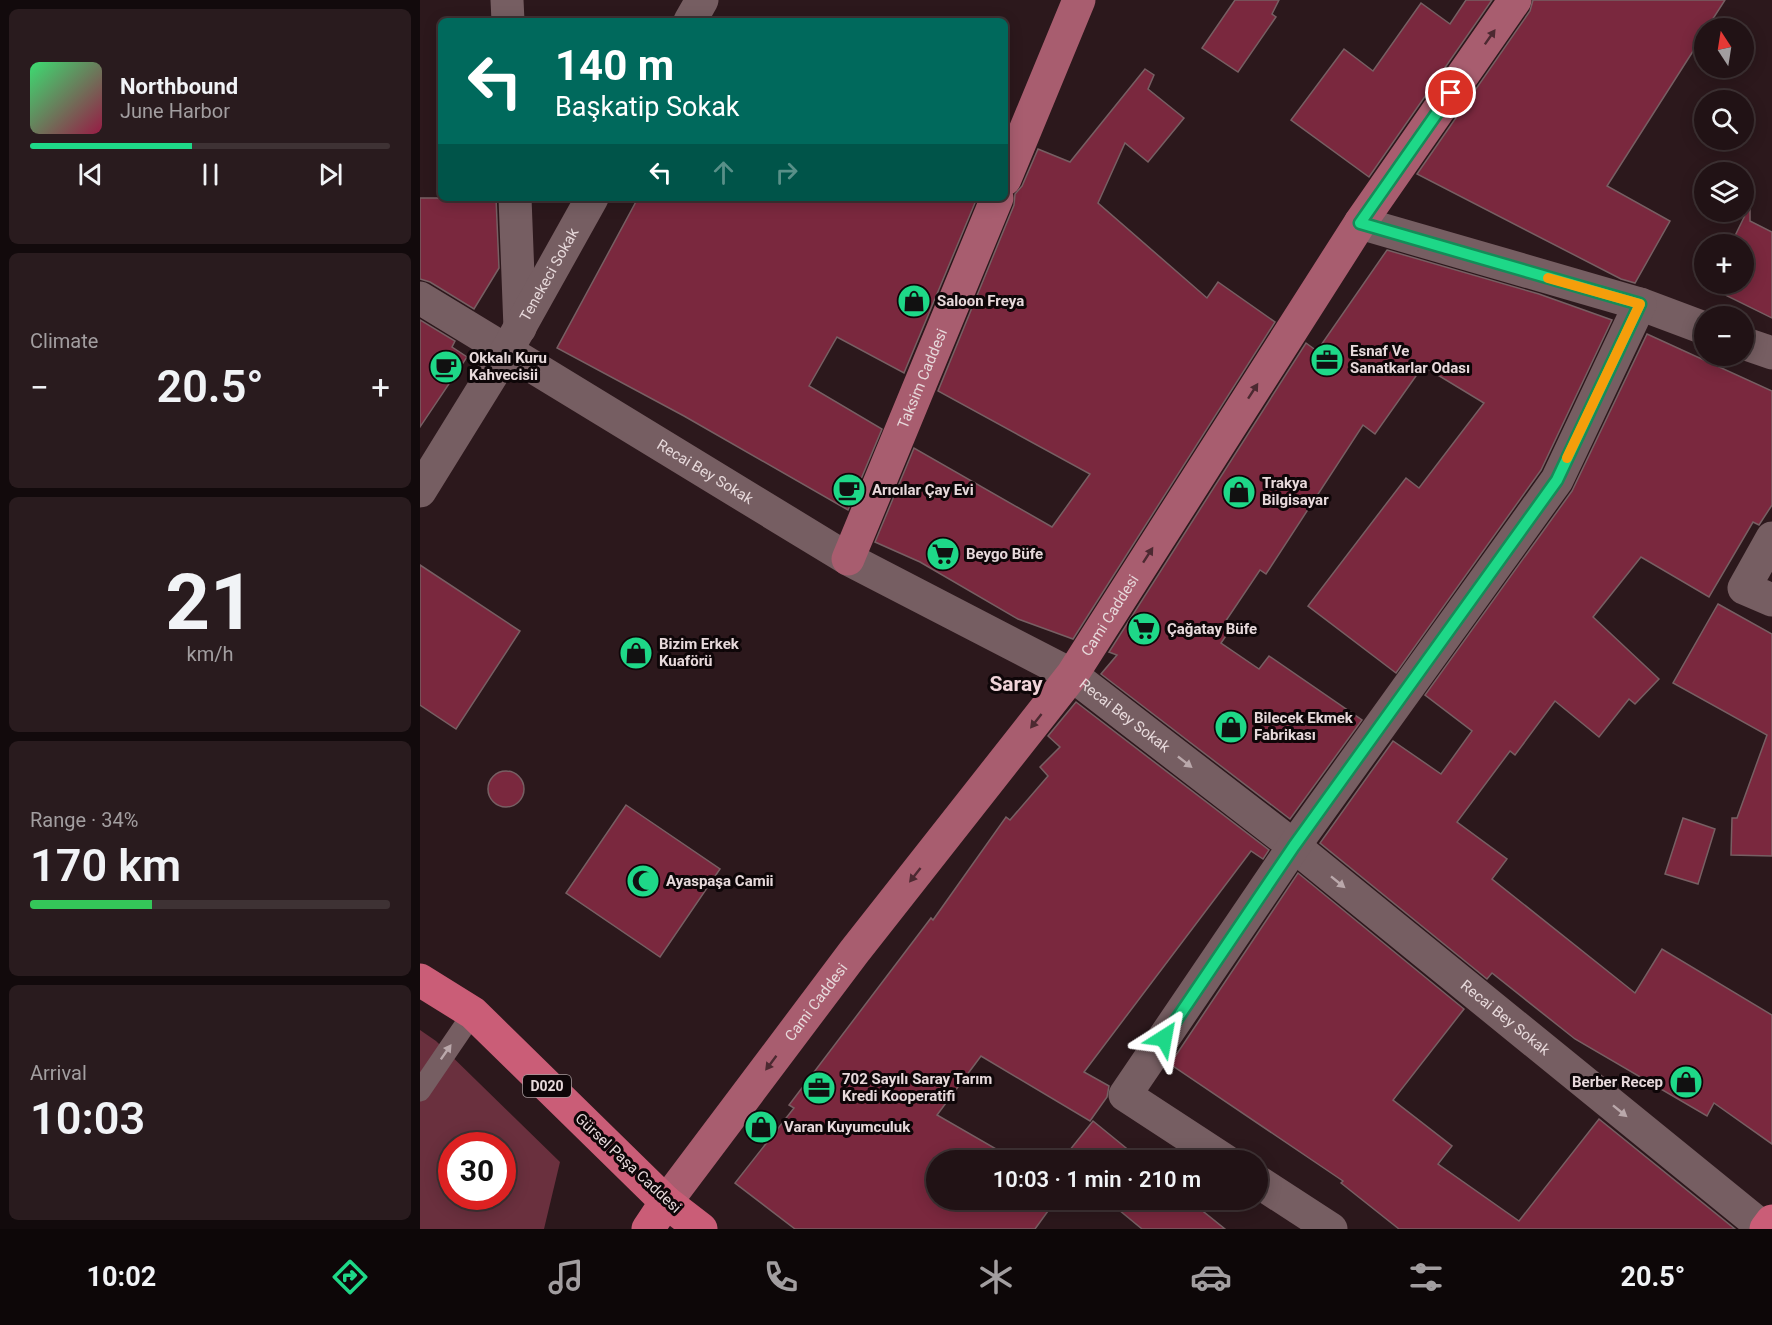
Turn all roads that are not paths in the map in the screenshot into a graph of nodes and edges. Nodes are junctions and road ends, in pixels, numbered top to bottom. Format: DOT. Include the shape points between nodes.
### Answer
graph roads {
  1 [pos="507,0"];
  2 [pos="702,0"];
  3 [pos="1079,0"];
  4 [pos="1515,0"];
  5 [pos="508,18"];
  6 [pos="692,18"];
  7 [pos="1008,172"];
  8 [pos="515,201"];
  9 [pos="590,201"];
  10 [pos="996,201"];
  11 [pos="1360,223"];
  12 [pos="420,298"];
  13 [pos="1640,304"];
  14 [pos="1694,324"];
  15 [pos="513,340"];
  16 [pos="1754,347"];
  17 [pos="1772,353"];
  18 [pos="420,491"];
  19 [pos="1772,538"];
  20 [pos="848,559"];
  21 [pos="1772,600"];
  22 [pos="1072,675"];
  23 [pos="1294,846"];
  24 [pos="420,980"];
  25 [pos="473,1013"];
  26 [pos="420,1090"];
  27 [pos="1209,1150"];
  28 [pos="1268,1188"];
  29 [pos="666,1202"];
  30 [pos="1772,1221"];
  31 [pos="648,1229"];
  32 [pos="701,1229"];
  33 [pos="1330,1229"];
  34 [pos="1766,1229"];
  1 -- 5 [label="street"];
  2 -- 6 [label="street"];
  3 -- 7 [label="main road"];
  11 -- 4 [label="main road, Cami Caddesi, one-way"];
  8 -- 15 [label="street"];
  9 -- 15 [label="street, Tenekeci Sokak"];
  10 -- 20 [label="main road, Taksim Caddesi"];
  11 -- 13 [label="street"];
  22 -- 11 [label="main road, Cami Caddesi, one-way"];
  12 -- 15 [label="street, Recai Bey Sokak"];
  13 -- 14 [label="street"];
  13 -- 23 [label="street" via="1557,480"];
  15 -- 18 [label="street, Tenekeci Sokak"];
  15 -- 20 [label="street, Recai Bey Sokak"];
  16 -- 17 [label="street"];
  19 -- 21 [label="street" via="1744,588"];
  20 -- 22 [label="street, Recai Bey Sokak"];
  22 -- 23 [label="street, Recai Bey Sokak, one-way"];
  22 -- 29 [label="main road, Cami Caddesi, one-way" via="854,952"];
  23 -- 27 [label="street" via="1125,1095"];
  23 -- 34 [label="street, Recai Bey Sokak, one-way"];
  24 -- 25 [label="highway, Gürsel Paşa Caddesi / D020"];
  26 -- 25 [label="lane, one-way"];
  25 -- 29 [label="highway, Gürsel Paşa Caddesi / D020"];
  28 -- 33 [label="street"];
  29 -- 31 [label="highway"];
  29 -- 32 [label="highway, Gürsel Paşa Caddesi / D020"];
  30 -- 34 [label="highway"];
}
